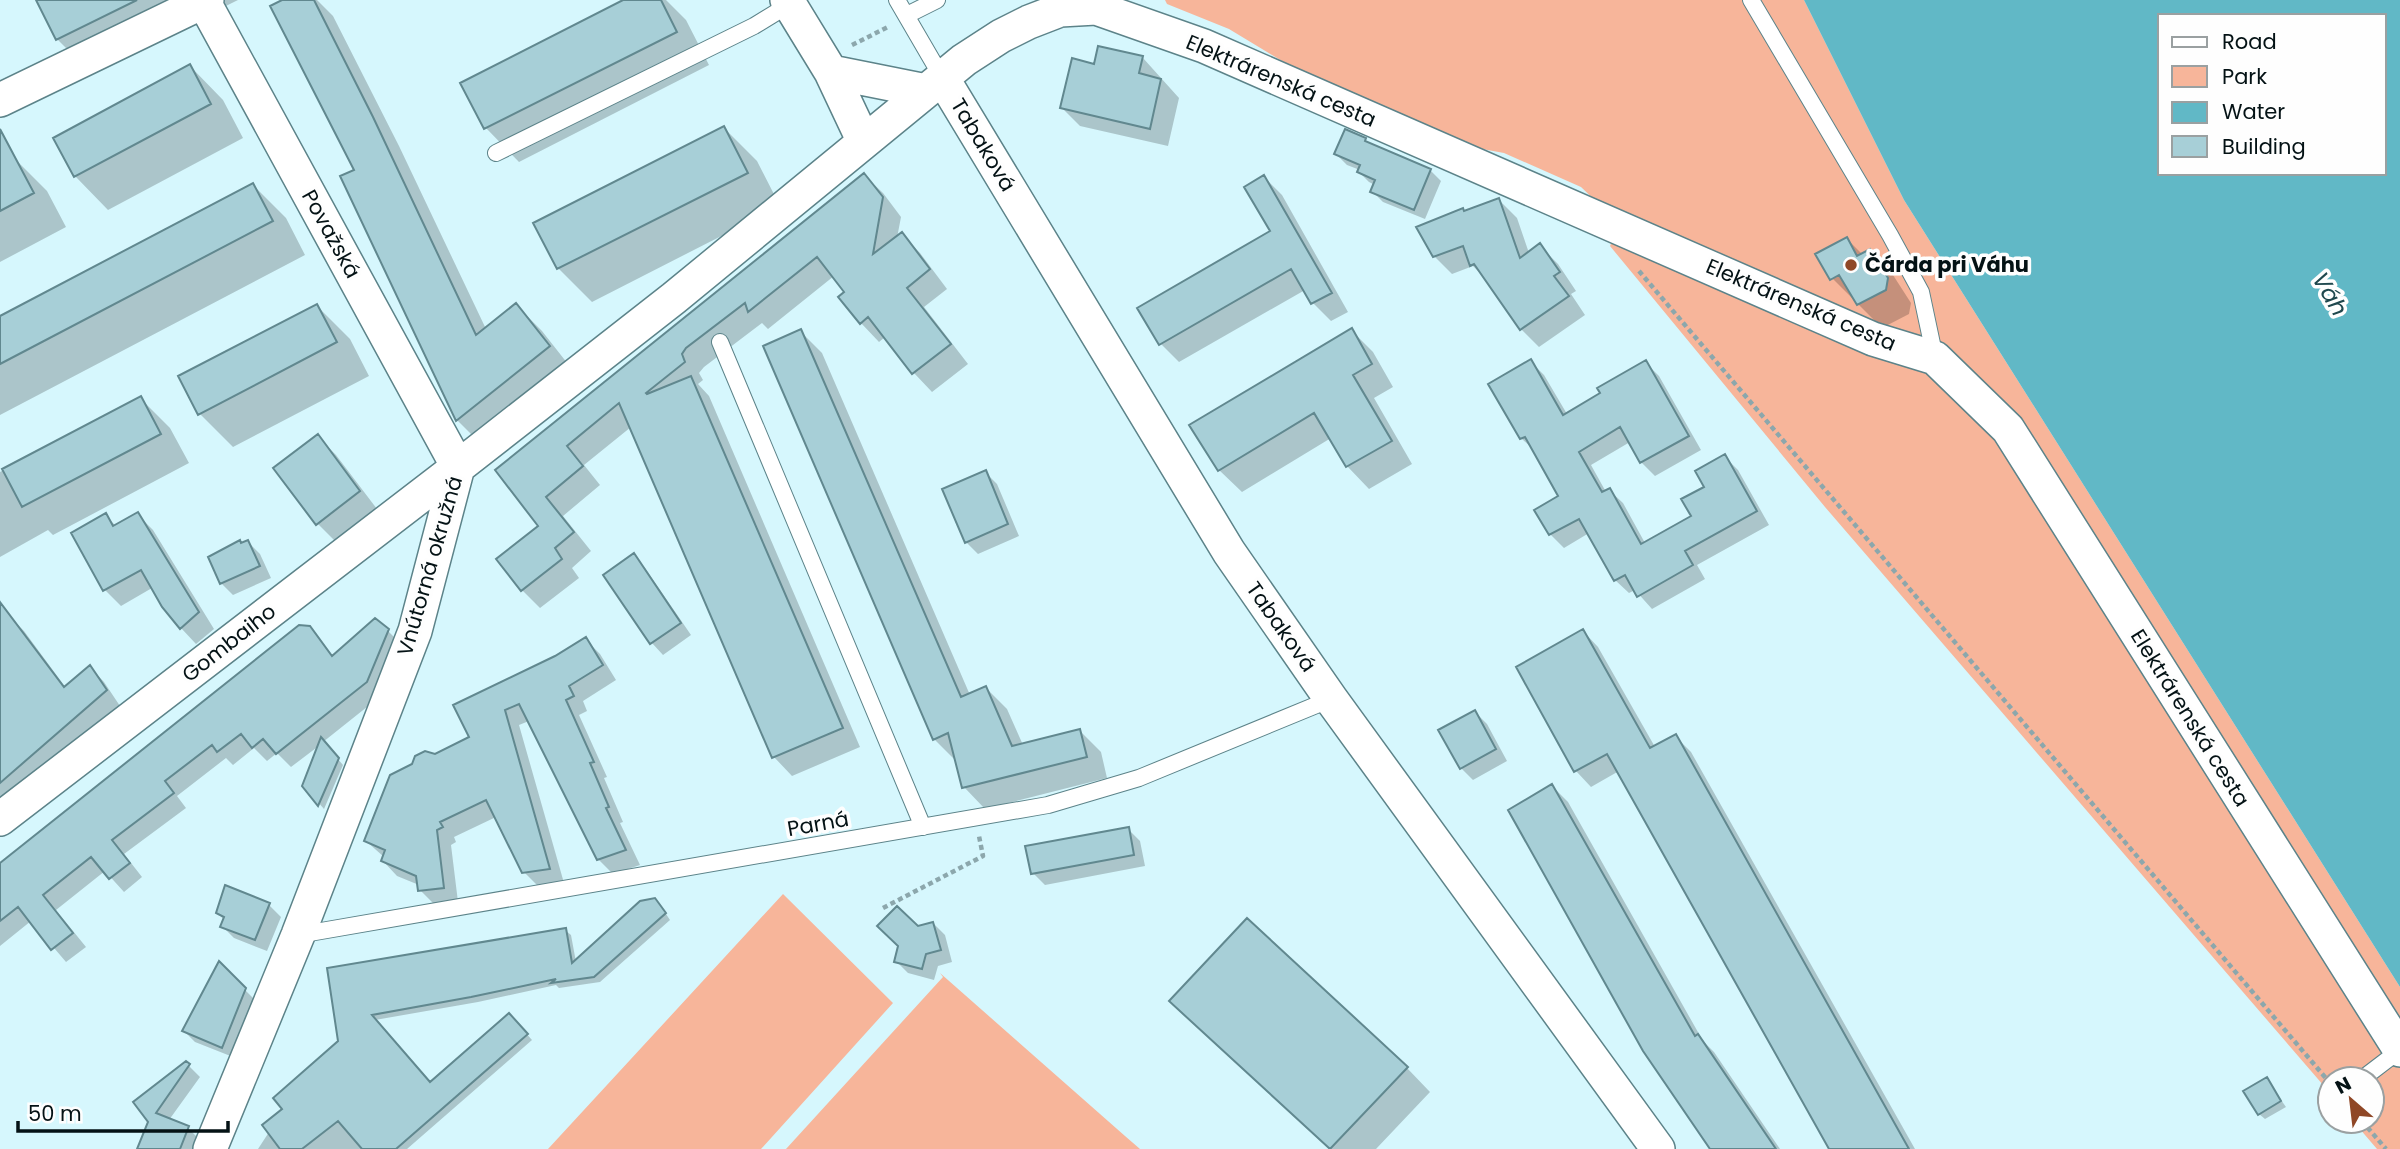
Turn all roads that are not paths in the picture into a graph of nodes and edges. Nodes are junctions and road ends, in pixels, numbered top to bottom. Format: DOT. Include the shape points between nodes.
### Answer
graph roads {
  1 [pos="897,0"];
  2 [pos="937,0"];
  3 [pos="1751,0"];
  4 [pos="205,1"];
  5 [pos="788,2"];
  6 [pos="901,20"];
  7 [pos="837,61"];
  8 [pos="934,85"];
  9 [pos="0,100"];
  10 [pos="864,142"];
  11 [pos="496,153"];
  12 [pos="720,342"];
  13 [pos="1935,358"];
  14 [pos="457,467"];
  15 [pos="1331,699"];
  16 [pos="0,819"];
  17 [pos="923,827"];
  18 [pos="298,934"];
  19 [pos="2400,1050"];
  20 [pos="2380,1065"];
  21 [pos="210,1149"];
  22 [pos="1658,1149"];
  1 -- 6 [label="lane"];
  2 -- 6 [label="lane"];
  3 -- 13 [label="lane" via="1921,292"];
  4 -- 9 [label="street"];
  4 -- 14 [label="street, Považská"];
  5 -- 7 [label="street"];
  5 -- 11 [label="lane" via="754,26"];
  6 -- 8 [label="lane"];
  7 -- 8 [label="street"];
  7 -- 10 [label="street"];
  8 -- 10 [label="street, Vnútorná okružná"];
  8 -- 13 [label="street, Elektrárenská cesta" via="964,60 1029,22 1060,10 1096,8 1205,46 1873,339"];
  8 -- 15 [label="street, Tabaková" via="1229,552"];
  10 -- 14 [label="street, Vnútorná okružná"];
  12 -- 17 [label="lane"];
  13 -- 19 [label="street, Elektrárenská cesta" via="2008,429"];
  14 -- 16 [label="street, Gombaiho"];
  14 -- 18 [label="street, Vnútorná okružná" via="415,631"];
  15 -- 17 [label="lane, Parná" via="1139,778 1048,805"];
  15 -- 22 [label="street, Tabaková"];
  17 -- 18 [label="lane, Parná"];
  18 -- 21 [label="street, Vnútorná okružná"];
  19 -- 20 [label="lane"];
}
